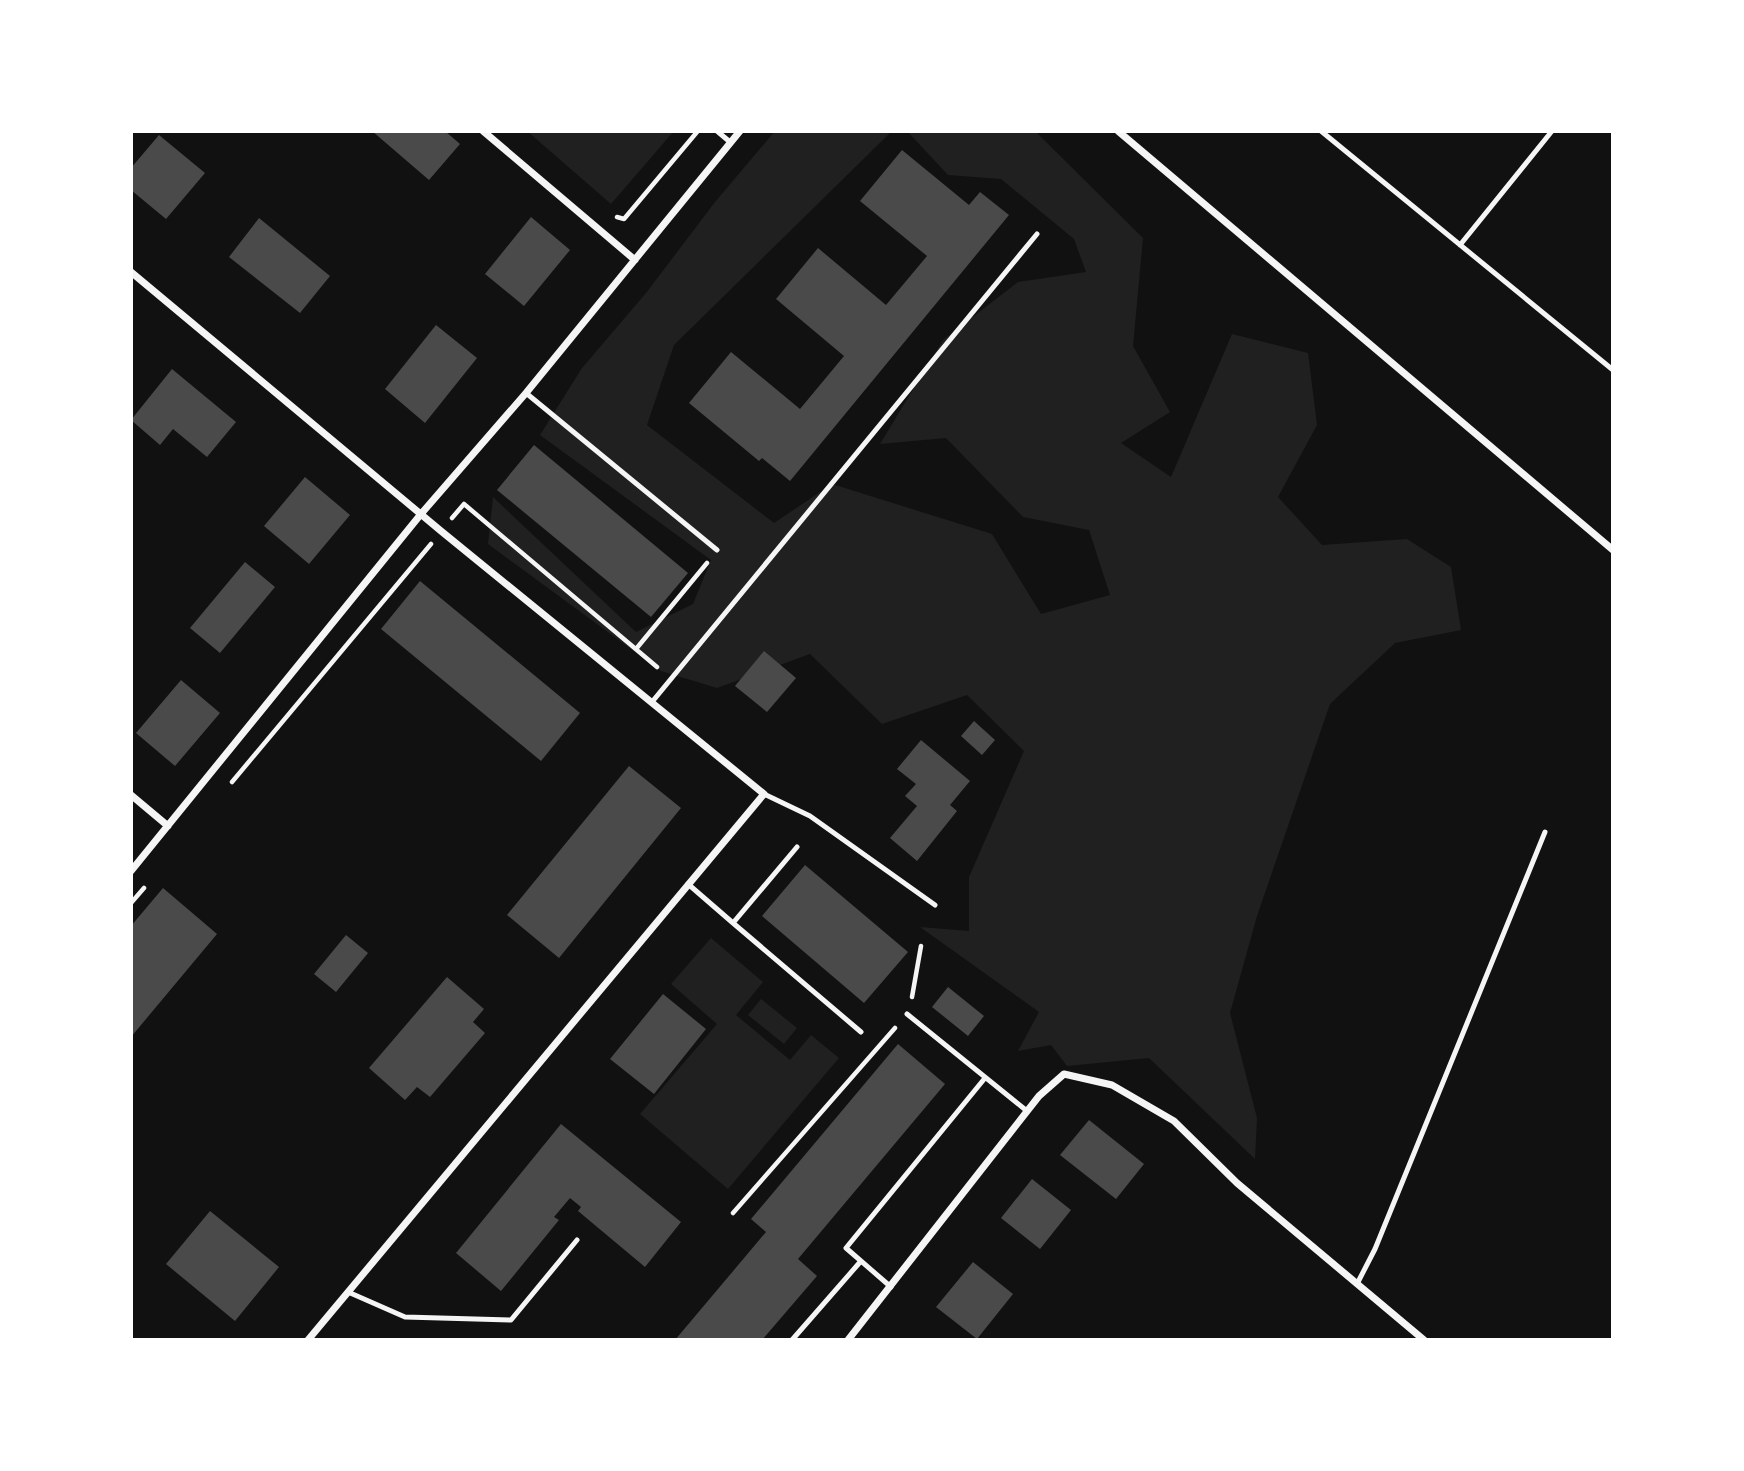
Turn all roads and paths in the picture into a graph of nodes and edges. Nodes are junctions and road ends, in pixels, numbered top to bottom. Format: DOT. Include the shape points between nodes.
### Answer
graph roads {
  1 [pos="483,131"];
  2 [pos="698,131"];
  3 [pos="717,131"];
  4 [pos="740,131"];
  5 [pos="1118,131"];
  6 [pos="1321,131"];
  7 [pos="1552,131"];
  8 [pos="730,142"];
  9 [pos="607,215"];
  10 [pos="1037,234"];
  11 [pos="1460,245"];
  12 [pos="635,260"];
  13 [pos="131,272"];
  14 [pos="1613,370"];
  15 [pos="526,393"];
  16 [pos="421,514"];
  17 [pos="441,531"];
  18 [pos="718,550"];
  19 [pos="1613,550"];
  20 [pos="636,649"];
  21 [pos="671,678"];
  22 [pos="652,702"];
  23 [pos="229,786"];
  24 [pos="764,794"];
  25 [pos="131,795"];
  26 [pos="168,826"];
  27 [pos="1545,832"];
  28 [pos="797,847"];
  29 [pos="131,871"];
  30 [pos="149,882"];
  31 [pos="688,884"];
  32 [pos="131,903"];
  33 [pos="935,905"];
  34 [pos="733,923"];
  35 [pos="921,946"];
  36 [pos="907,1014"];
  37 [pos="861,1032"];
  38 [pos="985,1078"];
  39 [pos="1027,1111"];
  40 [pos="733,1213"];
  41 [pos="577,1240"];
  42 [pos="860,1261"];
  43 [pos="1357,1284"];
  44 [pos="891,1287"];
  45 [pos="348,1292"];
  46 [pos="308,1340"];
  47 [pos="792,1340"];
  48 [pos="848,1340"];
  49 [pos="1424,1340"];
  1 -- 12 [label="street"];
  2 -- 9 [label="path" via="624,219"];
  3 -- 8 [label="lane"];
  4 -- 8 [label="street"];
  5 -- 19 [label="street"];
  6 -- 11 [label="lane"];
  7 -- 11 [label="lane"];
  8 -- 12 [label="street"];
  10 -- 21 [label="lane"];
  11 -- 14 [label="lane"];
  12 -- 15 [label="street"];
  13 -- 16 [label="street"];
  15 -- 16 [label="street"];
  15 -- 18 [label="lane"];
  16 -- 17 [label="street"];
  16 -- 26 [label="street"];
  17 -- 20 [label="path" via="464,504"];
  17 -- 22 [label="street"];
  17 -- 23 [label="path"];
  18 -- 20 [label="path"];
  20 -- 21 [label="path"];
  21 -- 22 [label="lane"];
  22 -- 24 [label="street"];
  24 -- 31 [label="street"];
  24 -- 33 [label="lane" via="810,816"];
  25 -- 26 [label="street"];
  26 -- 29 [label="street"];
  27 -- 43 [label="lane"];
  28 -- 34 [label="lane"];
  30 -- 32 [label="path"];
  31 -- 34 [label="lane"];
  31 -- 45 [label="street"];
  34 -- 37 [label="lane"];
  35 -- 36 [label="path"];
  36 -- 38 [label="lane"];
  36 -- 40 [label="path"];
  38 -- 39 [label="lane"];
  38 -- 42 [label="lane" via="846,1248"];
  39 -- 43 [label="street" via="1064,1074 1112,1085 1174,1121 1237,1183"];
  39 -- 44 [label="street"];
  41 -- 45 [label="lane" via="511,1320 405,1317"];
  42 -- 44 [label="lane"];
  42 -- 47 [label="lane"];
  43 -- 49 [label="street"];
  44 -- 48 [label="street"];
  45 -- 46 [label="street"];
}
